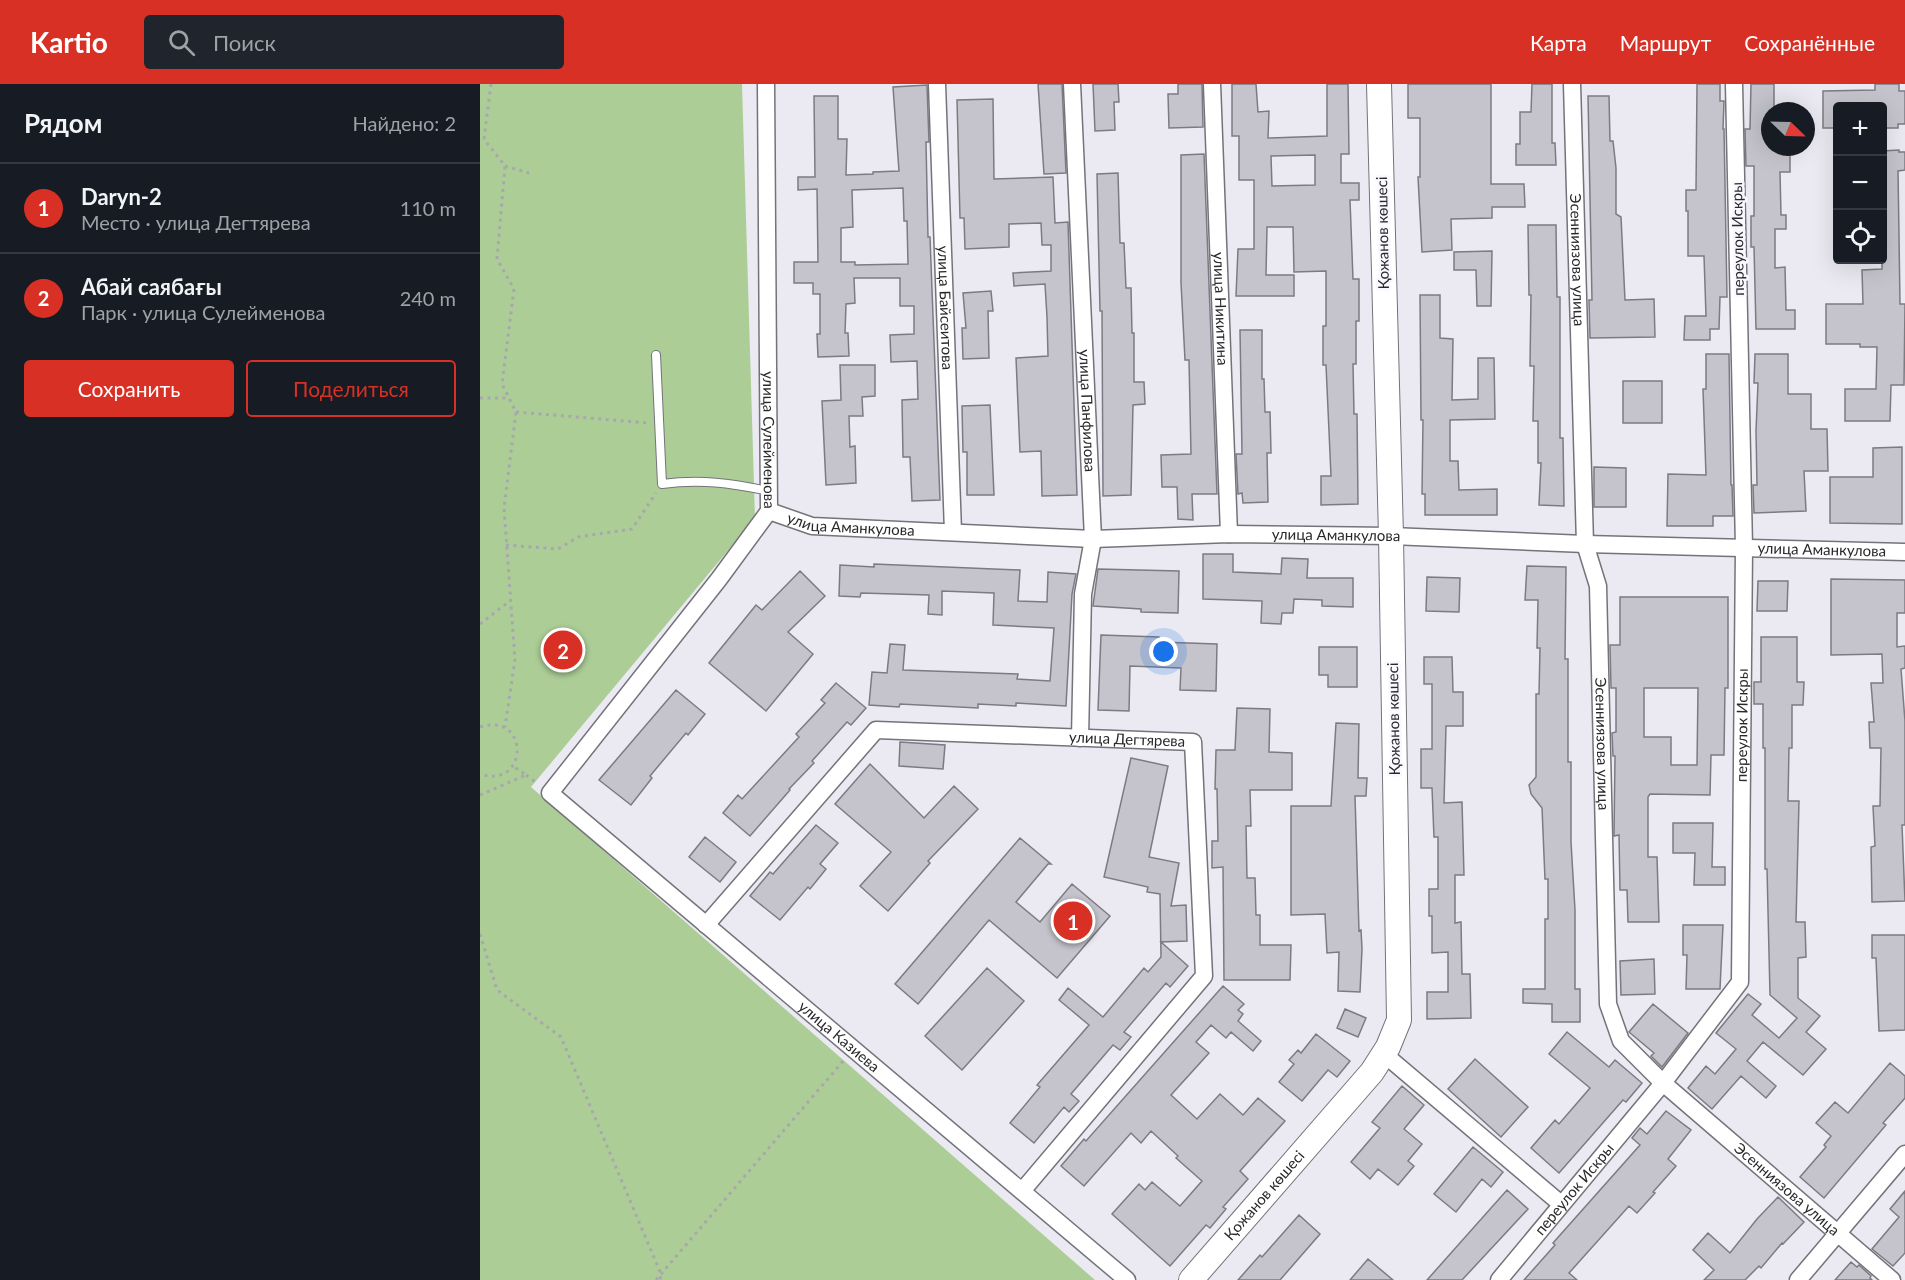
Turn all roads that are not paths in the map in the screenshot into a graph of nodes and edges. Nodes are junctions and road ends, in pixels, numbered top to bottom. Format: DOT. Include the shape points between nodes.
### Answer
graph roads {
  1 [pos="766,84"];
  2 [pos="937,84"];
  3 [pos="1072,84"];
  4 [pos="1212,84"];
  5 [pos="1379,84"];
  6 [pos="1572,84"];
  7 [pos="1734,84"];
  8 [pos="656,355"];
  9 [pos="769,491"];
  10 [pos="769,511"];
  11 [pos="952,532"];
  12 [pos="1229,534"];
  13 [pos="1391,536"];
  14 [pos="1093,538"];
  15 [pos="1585,544"];
  16 [pos="1744,547"];
  17 [pos="1905,552"];
  18 [pos="1080,738"];
  19 [pos="550,793"];
  20 [pos="706,925"];
  21 [pos="1384,1054"];
  22 [pos="1663,1083"];
  23 [pos="1905,1154"];
  24 [pos="1022,1191"];
  25 [pos="1561,1204"];
  26 [pos="1837,1234"];
  27 [pos="1127,1280"];
  28 [pos="1191,1280"];
  29 [pos="1499,1280"];
  30 [pos="1798,1280"];
  31 [pos="1892,1280"];
  1 -- 9 [label="street, улица Сулейменова"];
  2 -- 11 [label="street, улица Байсеитова"];
  3 -- 14 [label="street, улица Панфилова"];
  4 -- 12 [label="street, улица Никитина"];
  5 -- 13 [label="main road, Қожанов көшесі"];
  6 -- 15 [label="street, Эсенниязова улица"];
  7 -- 16 [label="street, переулок Искры"];
  8 -- 9 [label="lane" via="662,484 722,483"];
  9 -- 10 [label="street, улица Сулейменова"];
  10 -- 11 [label="street, улица Аманкулова" via="812,526"];
  10 -- 19 [label="street, улица Сулейменова"];
  11 -- 14 [label="street, улица Аманкулова"];
  12 -- 13 [label="street, улица Аманкулова"];
  12 -- 14 [label="street, улица Аманкулова"];
  13 -- 15 [label="street, улица Аманкулова"];
  13 -- 21 [label="main road, Қожанов көшесі" via="1399,1020"];
  14 -- 18 [label="street, улица Панфилова" via="1083,594"];
  15 -- 16 [label="street, улица Аманкулова"];
  15 -- 22 [label="street, Эсенниязова улица" via="1598,586 1608,1004 1621,1041"];
  16 -- 17 [label="street, улица Аманкулова"];
  16 -- 22 [label="street, переулок Искры" via="1740,982"];
  18 -- 20 [label="street, улица Дегтярева" via="876,730"];
  18 -- 24 [label="street, улица Дегтярева" via="1192,742 1204,976"];
  19 -- 20 [label="street, улица Казиева"];
  20 -- 24 [label="street, улица Казиева"];
  21 -- 25 [label="street"];
  21 -- 28 [label="main road, Қожанов көшесі" via="1335,1116"];
  22 -- 25 [label="street, переулок Искры"];
  22 -- 26 [label="street, Эсенниязова улица"];
  23 -- 26 [label="street"];
  24 -- 27 [label="street, улица Казиева"];
  25 -- 29 [label="street, переулок Искры"];
  26 -- 30 [label="street"];
  26 -- 31 [label="street, Эсенниязова улица"];
}
